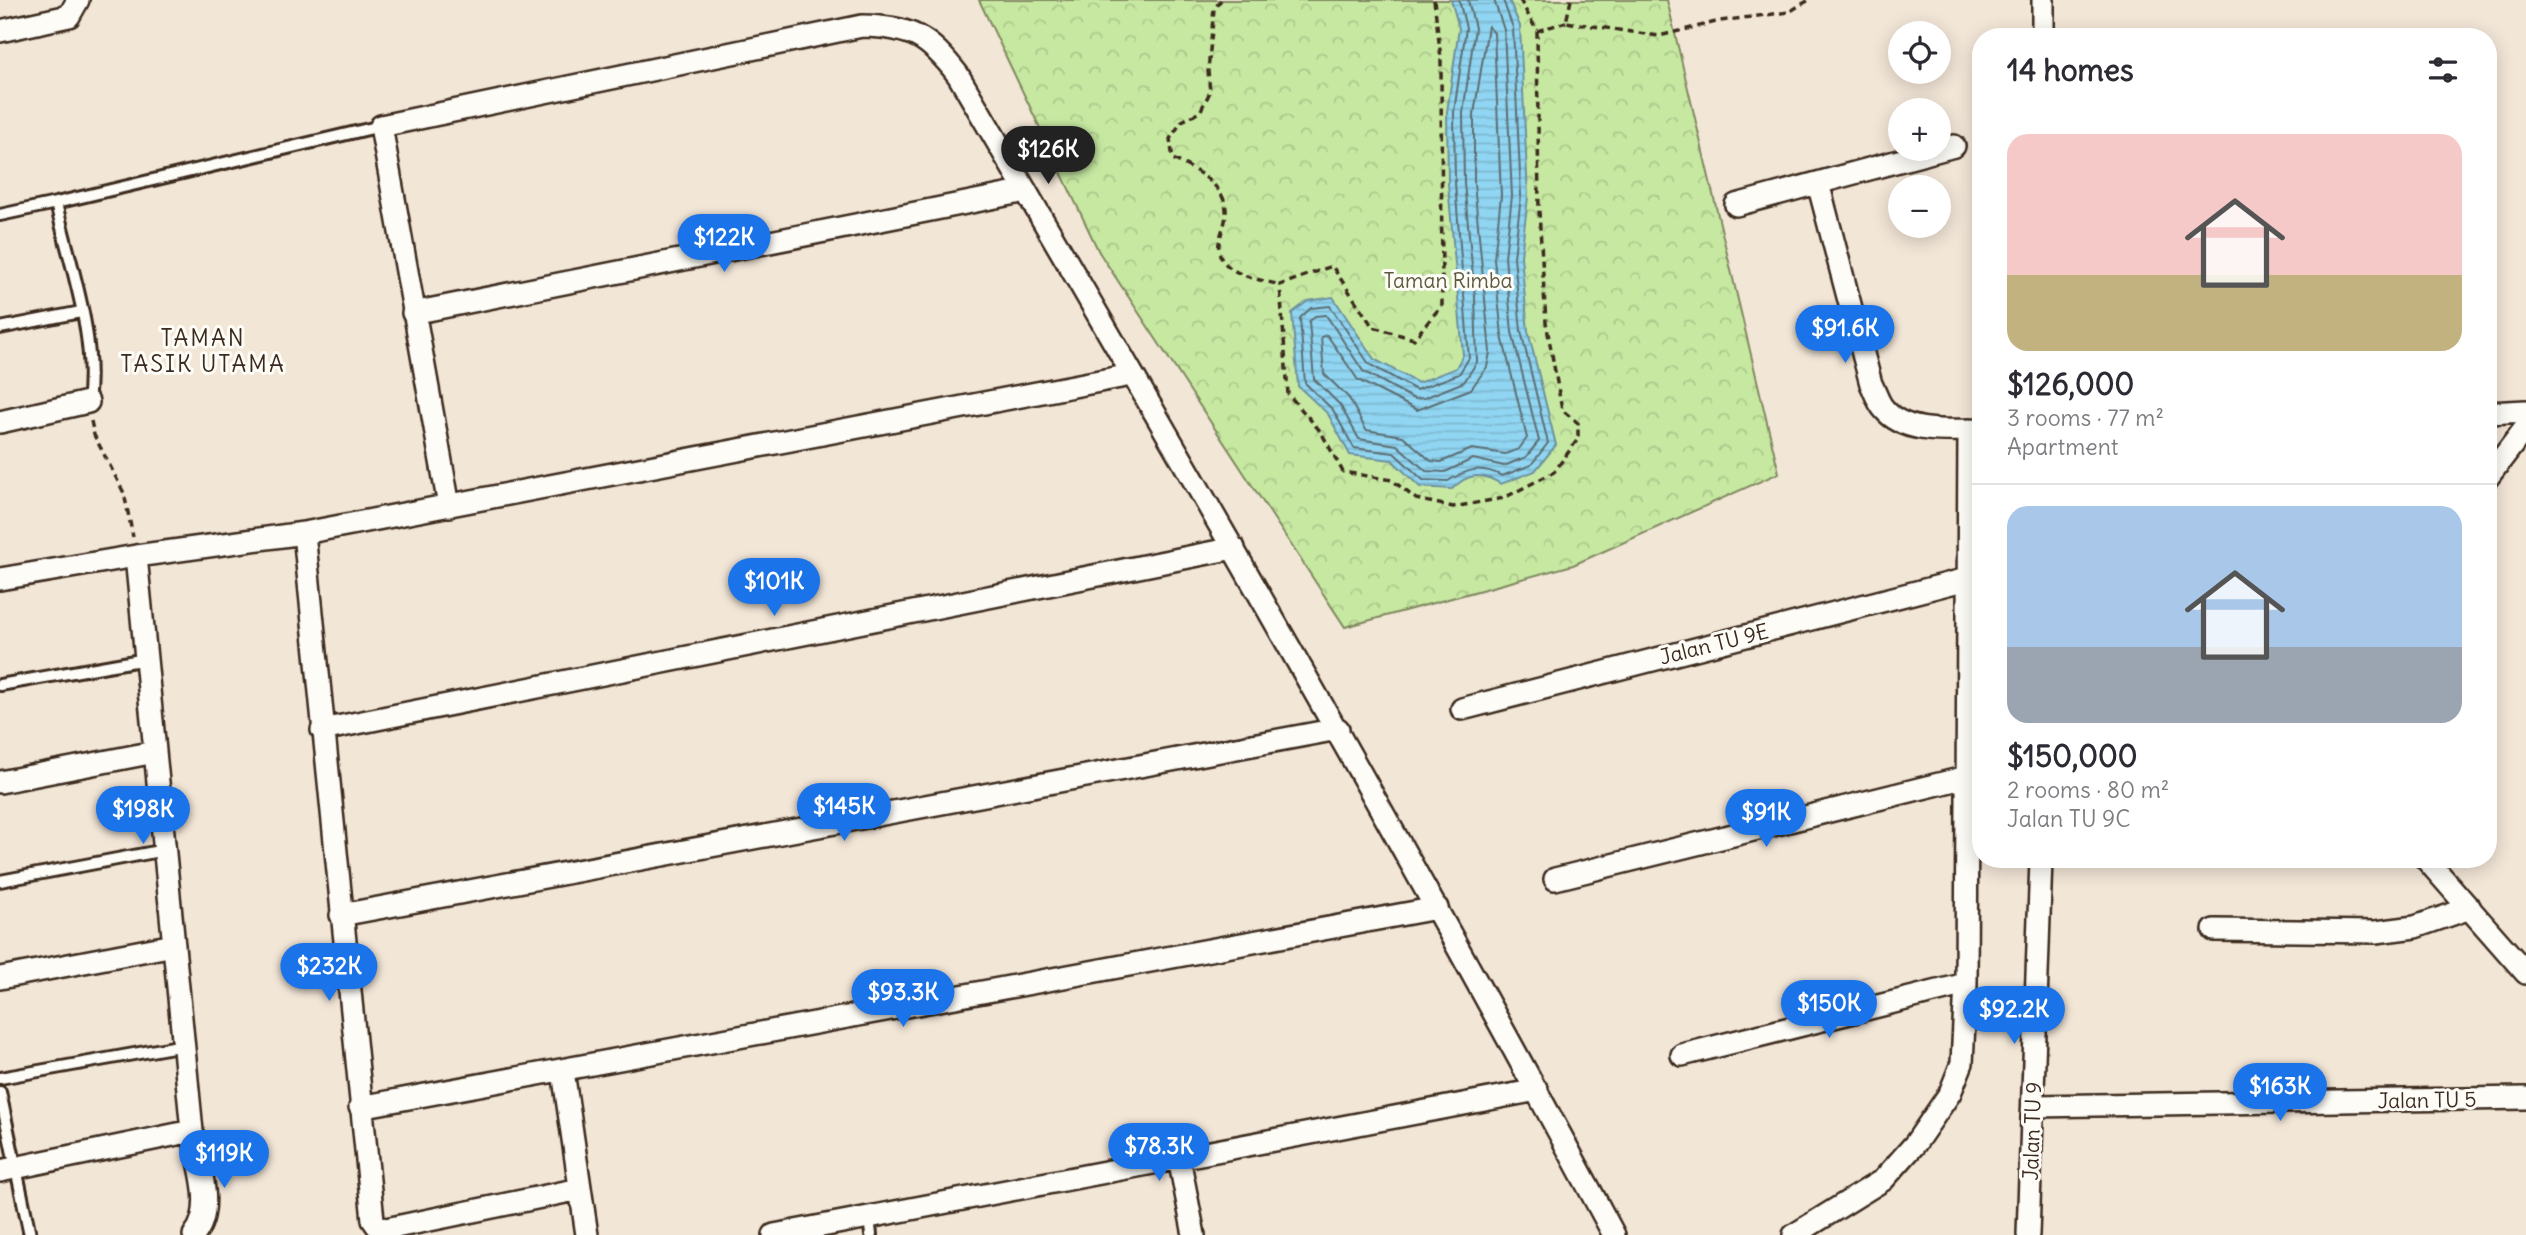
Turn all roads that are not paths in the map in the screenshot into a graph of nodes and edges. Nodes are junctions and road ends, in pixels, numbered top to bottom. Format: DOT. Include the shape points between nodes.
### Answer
graph roads {
  1 [pos="78,0"];
  2 [pos="2043,0"];
  3 [pos="2043,28"];
  4 [pos="0,31"];
  5 [pos="381,126"];
  6 [pos="1954,146"];
  7 [pos="1818,183"];
  8 [pos="1026,191"];
  9 [pos="56,203"];
  10 [pos="1736,205"];
  11 [pos="0,215"];
  12 [pos="81,312"];
  13 [pos="413,313"];
  14 [pos="0,328"];
  15 [pos="1131,375"];
  16 [pos="88,401"];
  17 [pos="2526,411"];
  18 [pos="2497,413"];
  19 [pos="0,422"];
  20 [pos="2526,427"];
  21 [pos="1972,430"];
  22 [pos="2497,465"];
  23 [pos="1972,486"];
  24 [pos="449,506"];
  25 [pos="304,533"];
  26 [pos="1234,548"];
  27 [pos="136,556"];
  28 [pos="0,579"];
  29 [pos="1967,579"];
  30 [pos="146,659"];
  31 [pos="0,685"];
  32 [pos="1462,709"];
  33 [pos="1338,729"];
  34 [pos="322,730"];
  35 [pos="155,752"];
  36 [pos="1967,778"];
  37 [pos="0,782"];
  38 [pos="165,850"];
  39 [pos="2041,868"];
  40 [pos="2434,868"];
  41 [pos="1555,879"];
  42 [pos="0,881"];
  43 [pos="1437,908"];
  44 [pos="2470,908"];
  45 [pos="341,915"];
  46 [pos="2214,930"];
  47 [pos="174,945"];
  48 [pos="2526,973"];
  49 [pos="0,978"];
  50 [pos="1966,985"];
  51 [pos="184,1045"];
  52 [pos="1682,1055"];
  53 [pos="563,1071"];
  54 [pos="0,1079"];
  55 [pos="1537,1090"];
  56 [pos="0,1092"];
  57 [pos="2526,1098"];
  58 [pos="2034,1106"];
  59 [pos="360,1107"];
  60 [pos="192,1131"];
  61 [pos="1179,1158"];
  62 [pos="8,1169"];
  63 [pos="580,1189"];
  64 [pos="870,1226"];
  65 [pos="30,1235"];
  66 [pos="194,1235"];
  67 [pos="587,1235"];
  68 [pos="774,1235"];
  69 [pos="1195,1235"];
  70 [pos="1614,1235"];
  71 [pos="1794,1235"];
  72 [pos="2028,1235"];
  1 -- 4 [label="street" via="68,16"];
  2 -- 3 [label="street"];
  5 -- 8 [label="street" via="862,26 893,27 919,35 940,52"];
  5 -- 9 [label="lane"];
  5 -- 13 [label="street"];
  6 -- 7 [label="street"];
  7 -- 10 [label="street"];
  7 -- 21 [label="street" via="1871,384 1884,410 1903,423 1929,429"];
  8 -- 13 [label="street"];
  8 -- 15 [label="street"];
  9 -- 11 [label="lane"];
  9 -- 12 [label="lane"];
  12 -- 14 [label="lane"];
  12 -- 16 [label="lane" via="91,375"];
  13 -- 24 [label="street"];
  15 -- 24 [label="street"];
  15 -- 26 [label="street"];
  16 -- 19 [label="street"];
  17 -- 18 [label="street"];
  20 -- 22 [label="street"];
  23 -- 29 [label="street"];
  24 -- 25 [label="street"];
  25 -- 27 [label="street"];
  25 -- 34 [label="street"];
  26 -- 33 [label="street"];
  26 -- 34 [label="street"];
  27 -- 28 [label="street"];
  27 -- 30 [label="street"];
  29 -- 32 [label="street, Jalan TU 9E"];
  29 -- 36 [label="street"];
  30 -- 31 [label="lane"];
  30 -- 35 [label="street"];
  33 -- 43 [label="street"];
  33 -- 45 [label="street"];
  34 -- 45 [label="street"];
  35 -- 37 [label="street"];
  35 -- 38 [label="street"];
  36 -- 41 [label="street"];
  36 -- 50 [label="street"];
  38 -- 42 [label="lane"];
  38 -- 47 [label="street"];
  39 -- 58 [label="street, Jalan TU 9"];
  40 -- 44 [label="street"];
  43 -- 53 [label="street"];
  43 -- 55 [label="street"];
  44 -- 46 [label="street" via="2415,927 2376,932"];
  44 -- 48 [label="street"];
  45 -- 59 [label="street"];
  47 -- 49 [label="street"];
  47 -- 51 [label="street"];
  50 -- 52 [label="street"];
  50 -- 71 [label="street" via="1962,1063 1950,1093 1929,1124 1883,1180"];
  51 -- 54 [label="lane"];
  51 -- 60 [label="street"];
  53 -- 59 [label="street"];
  53 -- 63 [label="street"];
  55 -- 61 [label="street"];
  55 -- 70 [label="street"];
  56 -- 62 [label="lane"];
  57 -- 58 [label="street, Jalan TU 5"];
  58 -- 72 [label="street, Jalan TU 9"];
  59 -- 63 [label="street" via="377,1227"];
  60 -- 62 [label="street"];
  60 -- 66 [label="street" via="205,1205 203,1224"];
  61 -- 64 [label="street"];
  61 -- 69 [label="street"];
  62 -- 65 [label="lane"];
  63 -- 67 [label="street"];
  64 -- 68 [label="street"];
}
